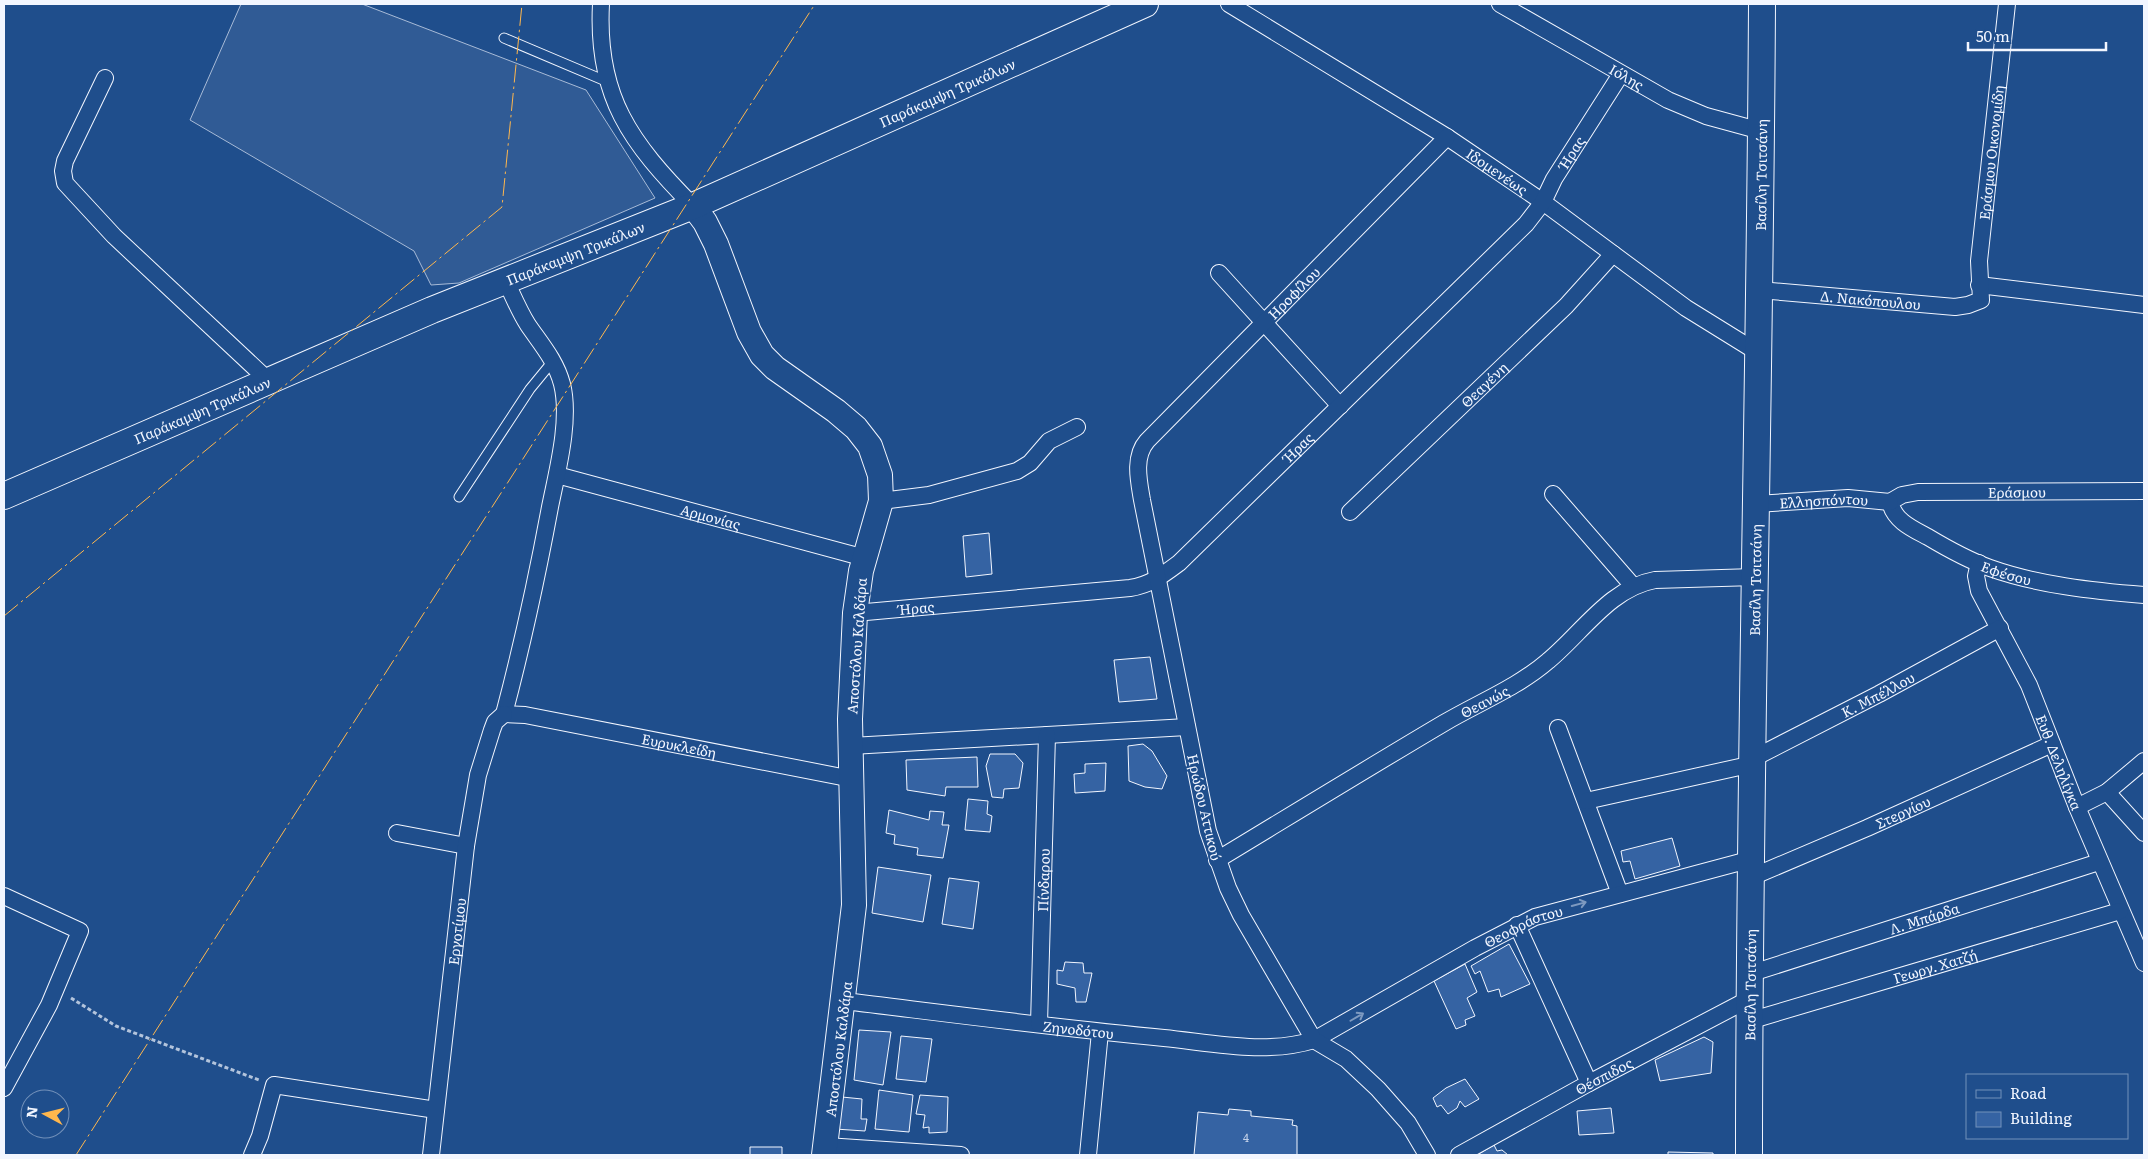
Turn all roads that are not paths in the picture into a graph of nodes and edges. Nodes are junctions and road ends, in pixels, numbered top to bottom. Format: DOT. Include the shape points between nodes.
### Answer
graph roads {
  1 [pos="601,4"];
  2 [pos="1145,4"];
  3 [pos="1230,4"];
  4 [pos="1500,4"];
  5 [pos="1762,4"];
  6 [pos="2006,4"];
  7 [pos="504,38"];
  8 [pos="1621,74"];
  9 [pos="105,78"];
  10 [pos="608,82"];
  11 [pos="1761,131"];
  12 [pos="1448,137"];
  13 [pos="1543,202"];
  14 [pos="693,206"];
  15 [pos="1614,254"];
  16 [pos="1219,273"];
  17 [pos="506,281"];
  18 [pos="1758,290"];
  19 [pos="1980,292"];
  20 [pos="2144,306"];
  21 [pos="1265,323"];
  22 [pos="1757,352"];
  23 [pos="553,361"];
  24 [pos="270,382"];
  25 [pos="1340,406"];
  26 [pos="1077,427"];
  27 [pos="1141,450"];
  28 [pos="557,475"];
  29 [pos="2144,491"];
  30 [pos="1553,494"];
  31 [pos="4,496"];
  32 [pos="459,497"];
  33 [pos="881,502"];
  34 [pos="1890,502"];
  35 [pos="1756,504"];
  36 [pos="1350,512"];
  37 [pos="865,558"];
  38 [pos="1979,564"];
  39 [pos="1754,577"];
  40 [pos="1159,578"];
  41 [pos="1633,586"];
  42 [pos="2144,595"];
  43 [pos="855,613"];
  44 [pos="2000,628"];
  45 [pos="504,714"];
  46 [pos="1187,727"];
  47 [pos="1558,728"];
  48 [pos="1048,735"];
  49 [pos="2052,744"];
  50 [pos="851,746"];
  51 [pos="1754,761"];
  52 [pos="2144,761"];
  53 [pos="852,779"];
  54 [pos="2107,792"];
  55 [pos="1586,801"];
  56 [pos="2076,807"];
  57 [pos="397,833"];
  58 [pos="2144,833"];
  59 [pos="466,846"];
  60 [pos="1217,860"];
  61 [pos="2100,862"];
  62 [pos="1752,868"];
  63 [pos="1620,894"];
  64 [pos="4,896"];
  65 [pos="2120,911"];
  66 [pos="1517,925"];
  67 [pos="2144,963"];
  68 [pos="1749,998"];
  69 [pos="844,1001"];
  70 [pos="1039,1024"];
  71 [pos="1100,1032"];
  72 [pos="1314,1040"];
  73 [pos="1589,1083"];
  74 [pos="4,1088"];
  75 [pos="436,1110"];
  76 [pos="825,1151"];
  77 [pos="252,1155"];
  78 [pos="431,1155"];
  79 [pos="961,1155"];
  80 [pos="1088,1155"];
  81 [pos="1427,1155"];
  82 [pos="1459,1155"];
  83 [pos="1749,1155"];
  1 -- 10 [label="street" via="601,46"];
  2 -- 14 [label="main road, Παράκαμψη Τρικάλων"];
  3 -- 12 [label="street, Ιδομενέως"];
  4 -- 8 [label="street, Ιόλης"];
  5 -- 11 [label="main road, Βασίλη Τσιτσάνη"];
  6 -- 19 [label="street, Εράσμου Οικονομίδη" via="1979,261"];
  7 -- 10 [label="lane"];
  8 -- 11 [label="street, Ιόλης" via="1696,112"];
  8 -- 13 [label="street, Ήρας" via="1554,179"];
  9 -- 24 [label="street" via="65,161 65,183 114,236"];
  10 -- 14 [label="street" via="613,100 633,136 653,164"];
  11 -- 18 [label="main road, Βασίλη Τσιτσάνη"];
  12 -- 13 [label="street, Ιδομενέως"];
  12 -- 21 [label="street, Ηροφίλου"];
  13 -- 15 [label="street, Ιδομενέως"];
  13 -- 25 [label="street, Ήρας" via="1511,240"];
  14 -- 17 [label="main road, Παράκαμψη Τρικάλων"];
  14 -- 33 [label="street, Αποστόλου Καλδάρα" via="716,244 749,332 762,355 786,377 850,422 863,437 878,464"];
  15 -- 22 [label="street, Ιδομενέως" via="1686,308"];
  15 -- 36 [label="street, Θεαγένη" via="1559,313"];
  16 -- 21 [label="street"];
  17 -- 23 [label="street, Εργοτίμου" via="519,310"];
  17 -- 24 [label="main road, Παράκαμψη Τρικάλων"];
  18 -- 19 [label="street, Δ. Νακόπουλου" via="1955,307 1968,306"];
  18 -- 22 [label="main road, Βασίλη Τσιτσάνη"];
  19 -- 20 [label="street, Δ. Νακόπουλου"];
  21 -- 25 [label="street"];
  21 -- 27 [label="street, Ηροφίλου"];
  22 -- 35 [label="main road, Βασίλη Τσιτσάνη"];
  23 -- 28 [label="street, Εργοτίμου" via="562,383 564,401"];
  23 -- 32 [label="lane" via="530,389"];
  24 -- 31 [label="main road, Παράκαμψη Τρικάλων"];
  25 -- 40 [label="street, Ήρας" via="1179,563"];
  26 -- 33 [label="street" via="1049,441 1030,463 1017,471 929,495"];
  27 -- 40 [label="street, Ηρώδου Αττικού" via="1139,482"];
  28 -- 37 [label="street, Αρμονίας"];
  28 -- 45 [label="street, Εργοτίμου" via="528,619"];
  29 -- 34 [label="street, Εράσμου" via="1918,492 1902,495"];
  30 -- 41 [label="street"];
  33 -- 37 [label="street, Αποστόλου Καλδάρα"];
  34 -- 35 [label="street, Ελλησπόντου" via="1848,498"];
  34 -- 38 [label="street, Εφέσου" via="1895,515 1909,527"];
  35 -- 39 [label="main road, Βασίλη Τσιτσάνη"];
  37 -- 43 [label="street, Αποστόλου Καλδάρα"];
  38 -- 42 [label="street, Εφέσου" via="2026,578"];
  38 -- 44 [label="street, Ευθ. Δεληλίγκα" via="1977,586"];
  39 -- 41 [label="street, Θεανώς" via="1662,580"];
  39 -- 51 [label="main road, Βασίλη Τσιτσάνη"];
  40 -- 43 [label="street, Ήρας" via="1130,588"];
  40 -- 46 [label="street, Ηρώδου Αττικού"];
  41 -- 60 [label="street, Θεανώς" via="1614,598 1559,652 1527,676"];
  43 -- 50 [label="street, Αποστόλου Καλδάρα"];
  44 -- 49 [label="street, Ευθ. Δεληλίγκα" via="2029,685"];
  44 -- 51 [label="street, Κ. Μπέλλου"];
  45 -- 53 [label="street, Ευρυκλείδη" via="524,715"];
  45 -- 59 [label="street, Εργοτίμου" via="495,722 483,756"];
  46 -- 48 [label="street"];
  46 -- 60 [label="street, Ηρώδου Αττικού"];
  47 -- 55 [label="street"];
  48 -- 50 [label="street"];
  48 -- 70 [label="street, Πίνδαρου"];
  49 -- 56 [label="street, Ευθ. Δεληλίγκα"];
  49 -- 62 [label="street, Στεργίου" via="1867,828"];
  50 -- 53 [label="street, Αποστόλου Καλδάρα"];
  51 -- 55 [label="street, Κ. Μπέλλου"];
  51 -- 62 [label="main road, Βασίλη Τσιτσάνη"];
  52 -- 54 [label="street"];
  53 -- 69 [label="street, Αποστόλου Καλδάρα" via="854,905"];
  54 -- 56 [label="street"];
  54 -- 58 [label="street"];
  55 -- 63 [label="street"];
  56 -- 61 [label="street, Ευθ. Δεληλίγκα"];
  57 -- 59 [label="street"];
  59 -- 75 [label="street, Εργοτίμου"];
  60 -- 72 [label="street, Ηρώδου Αττικού" via="1241,915"];
  61 -- 65 [label="street, Ευθ. Δεληλίγκα"];
  61 -- 68 [label="street, Λ. Μπάρδα"];
  62 -- 63 [label="street, Θεοφράστου"];
  62 -- 68 [label="main road, Βασίλη Τσιτσάνη"];
  66 -- 63 [label="street, Θεοφράστου, one-way"];
  64 -- 74 [label="street" via="80,931 57,989"];
  65 -- 67 [label="street, Ευθ. Δεληλίγκα"];
  65 -- 68 [label="street, Γεωργ. Χατζή"];
  72 -- 66 [label="street, Θεοφράστου, one-way"];
  66 -- 73 [label="street"];
  68 -- 73 [label="street, Θέσπιδος"];
  68 -- 83 [label="main road, Βασίλη Τσιτσάνη"];
  69 -- 70 [label="street, Ζηνοδότου"];
  69 -- 76 [label="street, Αποστόλου Καλδάρα"];
  70 -- 71 [label="street, Ζηνοδότου"];
  71 -- 72 [label="street, Ζηνοδότου" via="1258,1047 1289,1047"];
  71 -- 80 [label="street"];
  72 -- 81 [label="street, Ηρώδου Αττικού" via="1346,1059 1378,1089 1408,1123"];
  73 -- 82 [label="street, Θέσπιδος"];
  75 -- 77 [label="street" via="274,1085"];
  75 -- 78 [label="street, Εργοτίμου"];
  76 -- 79 [label="street"];
}
